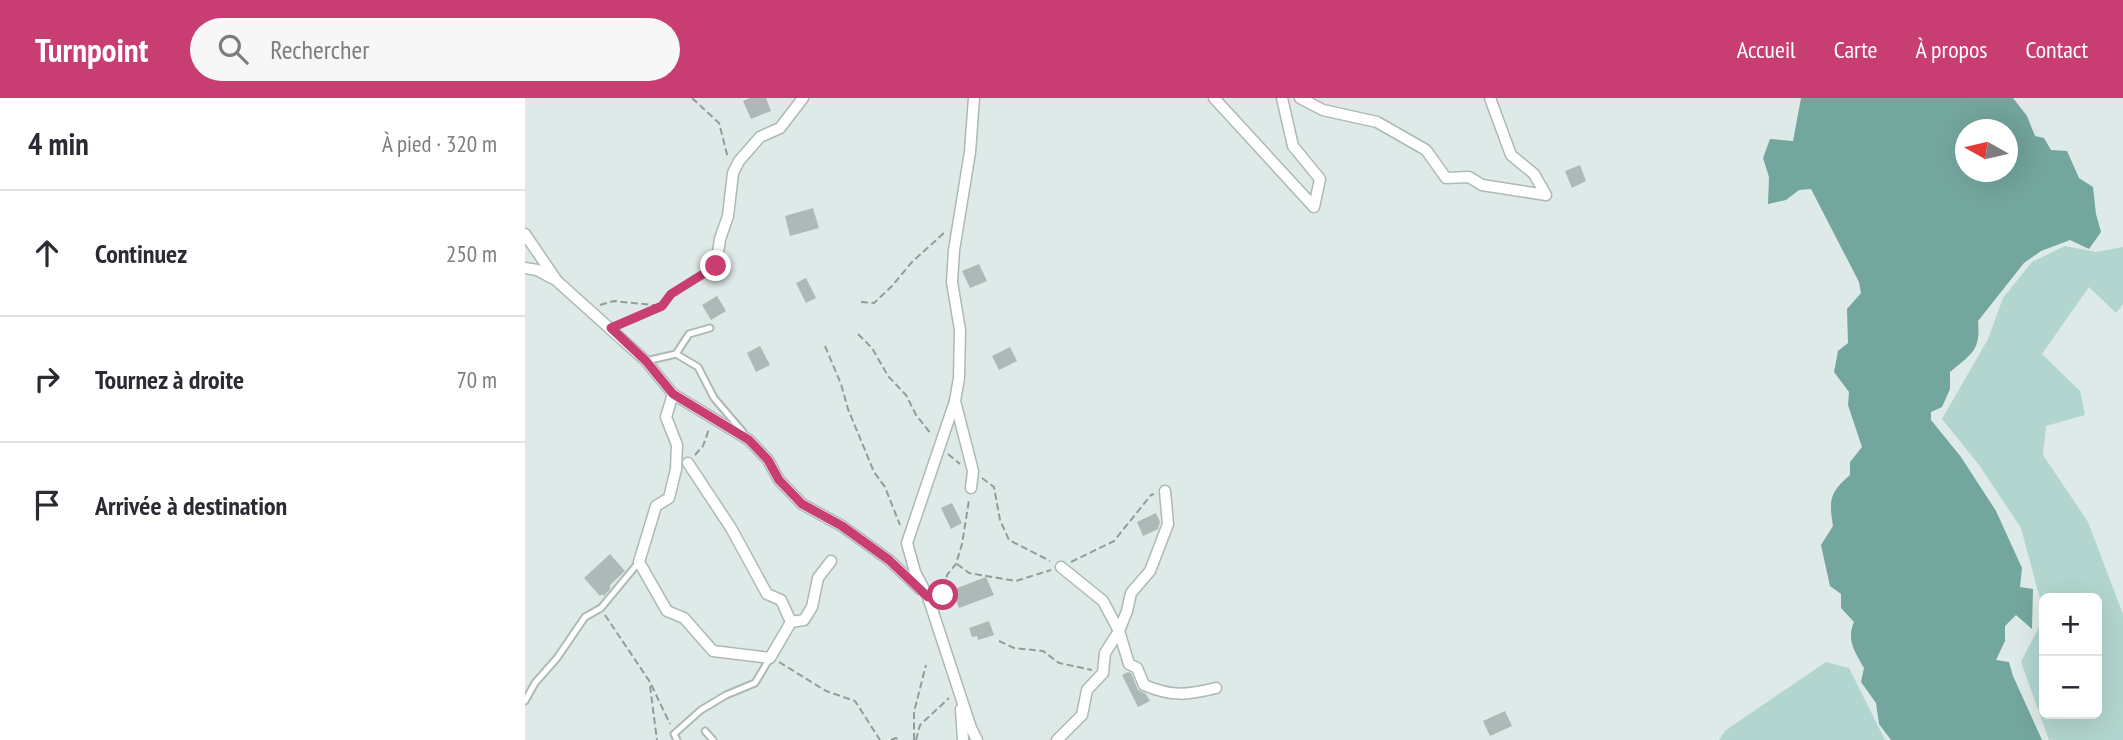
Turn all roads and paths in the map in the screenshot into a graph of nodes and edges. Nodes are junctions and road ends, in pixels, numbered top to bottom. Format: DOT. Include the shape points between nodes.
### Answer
graph roads {
  1 [pos="692,98"];
  2 [pos="803,98"];
  3 [pos="967,98"];
  4 [pos="974,98"];
  5 [pos="1214,98"];
  6 [pos="1282,98"];
  7 [pos="1300,98"];
  8 [pos="1490,98"];
  9 [pos="972,110"];
  10 [pos="733,173"];
  11 [pos="958,219"];
  12 [pos="525,234"];
  13 [pos="716,266"];
  14 [pos="525,268"];
  15 [pos="557,281"];
  16 [pos="861,302"];
  17 [pos="662,306"];
  18 [pos="589,308"];
  19 [pos="611,328"];
  20 [pos="710,328"];
  21 [pos="858,334"];
  22 [pos="825,346"];
  23 [pos="676,354"];
  24 [pos="646,361"];
  25 [pos="673,394"];
  26 [pos="955,401"];
  27 [pos="713,418"];
  28 [pos="749,440"];
  29 [pos="940,446"];
  30 [pos="688,463"];
  31 [pos="974,471"];
  32 [pos="971,488"];
  33 [pos="1165,491"];
  34 [pos="907,543"];
  35 [pos="831,561"];
  36 [pos="639,562"];
  37 [pos="956,564"];
  38 [pos="1061,567"];
  39 [pos="928,597"];
  40 [pos="601,608"];
  41 [pos="791,622"];
  42 [pos="1119,631"];
  43 [pos="999,640"];
  44 [pos="770,658"];
  45 [pos="926,665"];
  46 [pos="1103,673"];
  47 [pos="650,682"];
  48 [pos="959,687"];
  49 [pos="1216,688"];
  50 [pos="525,701"];
  51 [pos="705,731"];
  52 [pos="675,737"];
  53 [pos="657,740"];
  54 [pos="712,740"];
  55 [pos="880,740"];
  56 [pos="891,740"];
  57 [pos="899,740"];
  58 [pos="915,740"];
  59 [pos="963,740"];
  60 [pos="977,740"];
  61 [pos="1057,740"];
  1 -- 10 [label="path" via="719,123"];
  2 -- 10 [label="street" via="780,128 760,137"];
  3 -- 9 [label="street"];
  4 -- 9 [label="street"];
  5 -- 6 [label="street" via="1314,207 1320,179 1293,146"];
  7 -- 8 [label="street" via="1323,110 1377,122 1426,150 1446,178 1469,177 1482,184 1546,195 1534,174 1511,155"];
  9 -- 11 [label="street"];
  10 -- 13 [label="street"];
  11 -- 16 [label="path" via="874,303"];
  11 -- 26 [label="street" via="952,282 960,330"];
  12 -- 15 [label="street"];
  13 -- 17 [label="path" via="671,294"];
  14 -- 15 [label="street"];
  15 -- 18 [label="street"];
  17 -- 18 [label="path" via="614,301"];
  17 -- 19 [label="path"];
  18 -- 19 [label="street"];
  19 -- 24 [label="street"];
  20 -- 23 [label="lane" via="689,334"];
  21 -- 29 [label="path"];
  22 -- 34 [label="path"];
  23 -- 24 [label="lane"];
  23 -- 28 [label="lane" via="698,367 714,398"];
  24 -- 25 [label="street"];
  25 -- 27 [label="street"];
  25 -- 36 [label="street" via="666,417 677,445 676,469 669,498 656,506"];
  26 -- 29 [label="street"];
  26 -- 31 [label="street"];
  27 -- 28 [label="street"];
  27 -- 30 [label="path" via="703,446"];
  28 -- 39 [label="street" via="802,504 889,560"];
  29 -- 31 [label="path" via="958,464"];
  29 -- 34 [label="street"];
  30 -- 41 [label="street" via="767,594 781,600"];
  31 -- 32 [label="street"];
  31 -- 38 [label="path" via="994,487 1009,540"];
  32 -- 37 [label="path"];
  33 -- 38 [label="path" via="1150,495 1114,541"];
  33 -- 42 [label="street" via="1168,524 1150,571 1131,593"];
  34 -- 39 [label="street"];
  35 -- 41 [label="street" via="818,578 804,620"];
  36 -- 40 [label="lane"];
  36 -- 44 [label="street" via="667,611 684,618 713,651"];
  37 -- 38 [label="path" via="969,573 1016,581"];
  37 -- 39 [label="path" via="947,575 943,595"];
  38 -- 42 [label="street" via="1103,601"];
  39 -- 48 [label="street"];
  40 -- 47 [label="path"];
  40 -- 50 [label="lane" via="585,617"];
  41 -- 44 [label="street"];
  42 -- 46 [label="street" via="1105,653"];
  42 -- 49 [label="street" via="1129,664 1144,685 1185,696"];
  43 -- 46 [label="path" via="1014,648 1043,651 1059,663"];
  44 -- 52 [label="lane" via="755,683 701,710"];
  44 -- 55 [label="path" via="826,691 855,701"];
  45 -- 58 [label="path" via="914,712"];
  46 -- 61 [label="street" via="1087,690 1082,715"];
  47 -- 52 [label="path"];
  47 -- 53 [label="path"];
  48 -- 58 [label="path" via="919,725"];
  48 -- 59 [label="street"];
  48 -- 60 [label="street"];
  51 -- 54 [label="lane"];
  56 -- 57 [label="path"];
}
